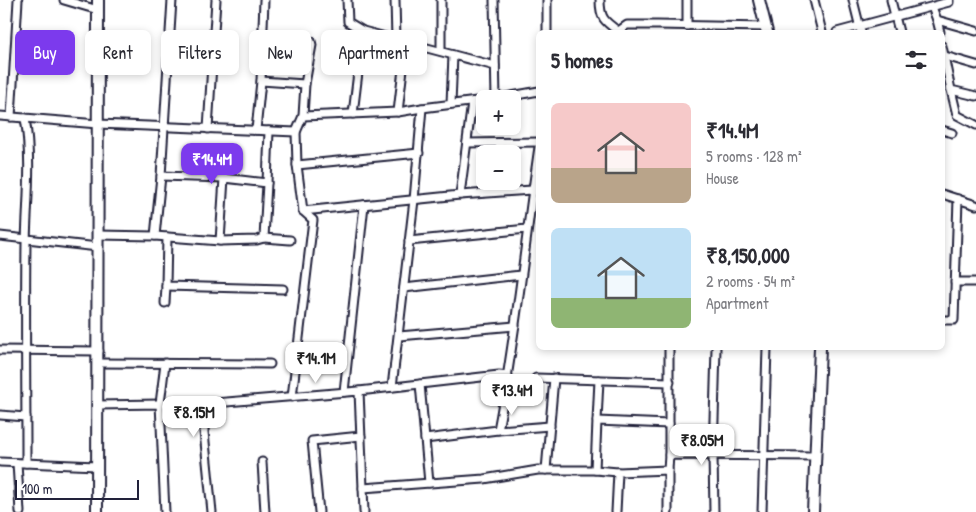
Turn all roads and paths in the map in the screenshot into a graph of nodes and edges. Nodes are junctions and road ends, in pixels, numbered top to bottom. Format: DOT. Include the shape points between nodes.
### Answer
graph roads {
  1 [pos="18,0"];
  2 [pos="64,0"];
  3 [pos="172,0"];
  4 [pos="216,0"];
  5 [pos="264,0"];
  6 [pos="347,0"];
  7 [pos="395,0"];
  8 [pos="441,0"];
  9 [pos="494,0"];
  10 [pos="547,0"];
  11 [pos="600,0"];
  12 [pos="687,0"];
  13 [pos="759,0"];
  14 [pos="814,0"];
  15 [pos="853,0"];
  16 [pos="891,0"];
  17 [pos="949,0"];
  18 [pos="98,5"];
  19 [pos="932,7"];
  20 [pos="895,17"];
  21 [pos="937,20"];
  22 [pos="687,26"];
  23 [pos="658,28"];
  24 [pos="262,30"];
  25 [pos="361,30"];
  26 [pos="396,30"];
  27 [pos="547,30"];
  28 [pos="615,30"];
  29 [pos="621,30"];
  30 [pos="767,30"];
  31 [pos="822,30"];
  32 [pos="860,30"];
  33 [pos="898,30"];
  34 [pos="940,30"];
  35 [pos="976,31"];
  36 [pos="427,47"];
  37 [pos="441,51"];
  38 [pos="453,55"];
  39 [pos="945,56"];
  40 [pos="976,65"];
  41 [pos="495,66"];
  42 [pos="261,75"];
  43 [pos="307,75"];
  44 [pos="358,75"];
  45 [pos="402,75"];
  46 [pos="261,81"];
  47 [pos="305,84"];
  48 [pos="495,90"];
  49 [pos="951,90"];
  50 [pos="536,92"];
  51 [pos="521,94"];
  52 [pos="976,96"];
  53 [pos="476,101"];
  54 [pos="472,102"];
  55 [pos="451,104"];
  56 [pos="422,108"];
  57 [pos="398,112"];
  58 [pos="353,114"];
  59 [pos="0,116"];
  60 [pos="303,116"];
  61 [pos="11,117"];
  62 [pos="25,118"];
  63 [pos="98,124"];
  64 [pos="976,125"];
  65 [pos="164,128"];
  66 [pos="208,129"];
  67 [pos="256,130"];
  68 [pos="270,131"];
  69 [pos="945,131"];
  70 [pos="296,132"];
  71 [pos="952,133"];
  72 [pos="536,142"];
  73 [pos="467,143"];
  74 [pos="419,152"];
  75 [pos="536,165"];
  76 [pos="297,166"];
  77 [pos="161,176"];
  78 [pos="224,178"];
  79 [pos="267,182"];
  80 [pos="532,190"];
  81 [pos="460,195"];
  82 [pos="945,195"];
  83 [pos="958,199"];
  84 [pos="414,200"];
  85 [pos="364,204"];
  86 [pos="976,205"];
  87 [pos="303,211"];
  88 [pos="527,229"];
  89 [pos="98,235"];
  90 [pos="0,236"];
  91 [pos="156,236"];
  92 [pos="167,237"];
  93 [pos="264,238"];
  94 [pos="26,239"];
  95 [pos="290,240"];
  96 [pos="220,241"];
  97 [pos="409,241"];
  98 [pos="98,247"];
  99 [pos="521,275"];
  100 [pos="955,282"];
  101 [pos="976,282"];
  102 [pos="166,286"];
  103 [pos="404,288"];
  104 [pos="283,289"];
  105 [pos="165,303"];
  106 [pos="945,320"];
  107 [pos="515,326"];
  108 [pos="399,336"];
  109 [pos="0,350"];
  110 [pos="669,350"];
  111 [pos="716,350"];
  112 [pos="767,350"];
  113 [pos="820,350"];
  114 [pos="25,351"];
  115 [pos="98,351"];
  116 [pos="98,362"];
  117 [pos="165,363"];
  118 [pos="270,364"];
  119 [pos="508,376"];
  120 [pos="536,378"];
  121 [pos="554,378"];
  122 [pos="599,380"];
  123 [pos="670,382"];
  124 [pos="420,384"];
  125 [pos="392,387"];
  126 [pos="359,391"];
  127 [pos="344,392"];
  128 [pos="292,397"];
  129 [pos="205,403"];
  130 [pos="97,404"];
  131 [pos="160,404"];
  132 [pos="0,415"];
  133 [pos="26,418"];
  134 [pos="597,421"];
  135 [pos="670,424"];
  136 [pos="550,426"];
  137 [pos="498,430"];
  138 [pos="361,436"];
  139 [pos="426,439"];
  140 [pos="669,455"];
  141 [pos="713,456"];
  142 [pos="763,456"];
  143 [pos="815,456"];
  144 [pos="0,462"];
  145 [pos="262,462"];
  146 [pos="17,463"];
  147 [pos="26,463"];
  148 [pos="98,466"];
  149 [pos="546,470"];
  150 [pos="594,470"];
  151 [pos="668,470"];
  152 [pos="618,472"];
  153 [pos="429,483"];
  154 [pos="363,488"];
  155 [pos="20,512"];
  156 [pos="97,512"];
  157 [pos="165,512"];
  158 [pos="212,512"];
  159 [pos="265,512"];
  160 [pos="319,512"];
  161 [pos="364,512"];
  162 [pos="616,512"];
  163 [pos="668,512"];
  164 [pos="714,512"];
  165 [pos="762,512"];
  166 [pos="813,512"];
  1 -- 61 [label="street"];
  2 -- 18 [label="street"];
  3 -- 65 [label="street"];
  4 -- 66 [label="street"];
  5 -- 24 [label="street"];
  6 -- 25 [label="street" via="348,22"];
  7 -- 26 [label="street"];
  8 -- 37 [label="street"];
  9 -- 41 [label="street"];
  10 -- 27 [label="street"];
  11 -- 28 [label="street" via="600,12 605,22"];
  12 -- 22 [label="street"];
  13 -- 30 [label="main road"];
  14 -- 31 [label="street"];
  15 -- 32 [label="street"];
  16 -- 20 [label="street"];
  17 -- 19 [label="street"];
  18 -- 63 [label="main road"];
  19 -- 20 [label="street"];
  19 -- 21 [label="street"];
  20 -- 32 [label="street"];
  20 -- 33 [label="street"];
  21 -- 34 [label="street"];
  21 -- 35 [label="street"];
  22 -- 23 [label="street"];
  22 -- 30 [label="street"];
  23 -- 29 [label="street" via="627,25"];
  36 -- 37 [label="street"];
  37 -- 38 [label="street"];
  38 -- 41 [label="street"];
  38 -- 55 [label="street"];
  39 -- 40 [label="street"];
  39 -- 49 [label="street"];
  41 -- 48 [label="street"];
  42 -- 46 [label="street"];
  43 -- 47 [label="street"];
  44 -- 58 [label="street"];
  45 -- 57 [label="street"];
  46 -- 47 [label="street"];
  46 -- 67 [label="street"];
  47 -- 60 [label="street"];
  49 -- 52 [label="street"];
  49 -- 64 [label="street" via="957,115"];
  50 -- 51 [label="street"];
  53 -- 54 [label="street"];
  54 -- 55 [label="street"];
  54 -- 73 [label="street"];
  55 -- 56 [label="street"];
  56 -- 57 [label="street"];
  56 -- 74 [label="street"];
  57 -- 58 [label="street"];
  58 -- 60 [label="street"];
  59 -- 61 [label="street"];
  60 -- 70 [label="street"];
  61 -- 62 [label="street"];
  62 -- 63 [label="street"];
  62 -- 94 [label="street" via="29,176"];
  63 -- 65 [label="street"];
  63 -- 89 [label="main road"];
  65 -- 66 [label="street"];
  65 -- 77 [label="street"];
  66 -- 67 [label="street"];
  67 -- 68 [label="street"];
  68 -- 70 [label="street"];
  68 -- 79 [label="street"];
  69 -- 71 [label="street"];
  70 -- 76 [label="street"];
  72 -- 73 [label="street"];
  73 -- 81 [label="street"];
  74 -- 76 [label="street"];
  74 -- 84 [label="street"];
  75 -- 80 [label="street"];
  76 -- 87 [label="street"];
  77 -- 78 [label="street"];
  77 -- 91 [label="street"];
  78 -- 79 [label="street"];
  78 -- 96 [label="street"];
  79 -- 93 [label="street"];
  80 -- 81 [label="street"];
  80 -- 88 [label="street"];
  81 -- 84 [label="street"];
  82 -- 83 [label="street"];
  83 -- 86 [label="street"];
  83 -- 100 [label="street"];
  84 -- 85 [label="street"];
  84 -- 97 [label="street"];
  85 -- 87 [label="street"];
  85 -- 127 [label="street"];
  87 -- 128 [label="street" via="313,220"];
  88 -- 97 [label="street"];
  88 -- 99 [label="street"];
  89 -- 91 [label="street"];
  89 -- 98 [label="main road"];
  90 -- 94 [label="street"];
  91 -- 92 [label="street"];
  92 -- 96 [label="street"];
  92 -- 102 [label="street"];
  93 -- 95 [label="street"];
  93 -- 96 [label="street"];
  94 -- 98 [label="street"];
  94 -- 114 [label="street"];
  97 -- 103 [label="street"];
  98 -- 115 [label="main road"];
  99 -- 103 [label="street"];
  99 -- 107 [label="street"];
  100 -- 101 [label="street"];
  100 -- 106 [label="street" via="954,320"];
  102 -- 104 [label="street"];
  102 -- 105 [label="street"];
  103 -- 108 [label="street"];
  107 -- 108 [label="street"];
  107 -- 119 [label="street"];
  108 -- 125 [label="street"];
  109 -- 114 [label="street"];
  110 -- 123 [label="street"];
  111 -- 141 [label="street"];
  112 -- 142 [label="street"];
  113 -- 143 [label="main road"];
  114 -- 115 [label="street"];
  114 -- 133 [label="street"];
  115 -- 116 [label="main road"];
  116 -- 117 [label="street"];
  116 -- 130 [label="main road"];
  117 -- 118 [label="street"];
  117 -- 131 [label="street"];
  119 -- 124 [label="street"];
  119 -- 137 [label="street"];
  120 -- 121 [label="street"];
  121 -- 122 [label="street"];
  121 -- 136 [label="street"];
  122 -- 123 [label="street"];
  122 -- 134 [label="street"];
  123 -- 135 [label="street"];
  124 -- 125 [label="street"];
  124 -- 139 [label="street"];
  125 -- 126 [label="street"];
  126 -- 127 [label="street"];
  126 -- 138 [label="street"];
  127 -- 128 [label="street"];
  128 -- 129 [label="street"];
  129 -- 131 [label="street"];
  129 -- 158 [label="street" via="204,432"];
  130 -- 131 [label="street"];
  130 -- 148 [label="main road"];
  131 -- 157 [label="street"];
  132 -- 133 [label="street"];
  133 -- 147 [label="street"];
  134 -- 135 [label="street"];
  134 -- 150 [label="street"];
  135 -- 140 [label="street"];
  136 -- 137 [label="street"];
  136 -- 149 [label="street"];
  137 -- 139 [label="street"];
  138 -- 154 [label="street"];
  138 -- 160 [label="street" via="312,442"];
  139 -- 153 [label="street"];
  140 -- 141 [label="street"];
  140 -- 151 [label="street"];
  141 -- 142 [label="street"];
  141 -- 164 [label="street"];
  142 -- 143 [label="street"];
  142 -- 165 [label="street"];
  143 -- 166 [label="main road"];
  144 -- 146 [label="street"];
  145 -- 159 [label="street"];
  146 -- 147 [label="street"];
  146 -- 155 [label="street"];
  147 -- 148 [label="street"];
  148 -- 156 [label="main road"];
  149 -- 150 [label="street"];
  149 -- 153 [label="street"];
  150 -- 152 [label="street"];
  151 -- 152 [label="street"];
  151 -- 163 [label="street"];
  152 -- 162 [label="street"];
  153 -- 154 [label="street"];
  154 -- 161 [label="street"];
}
